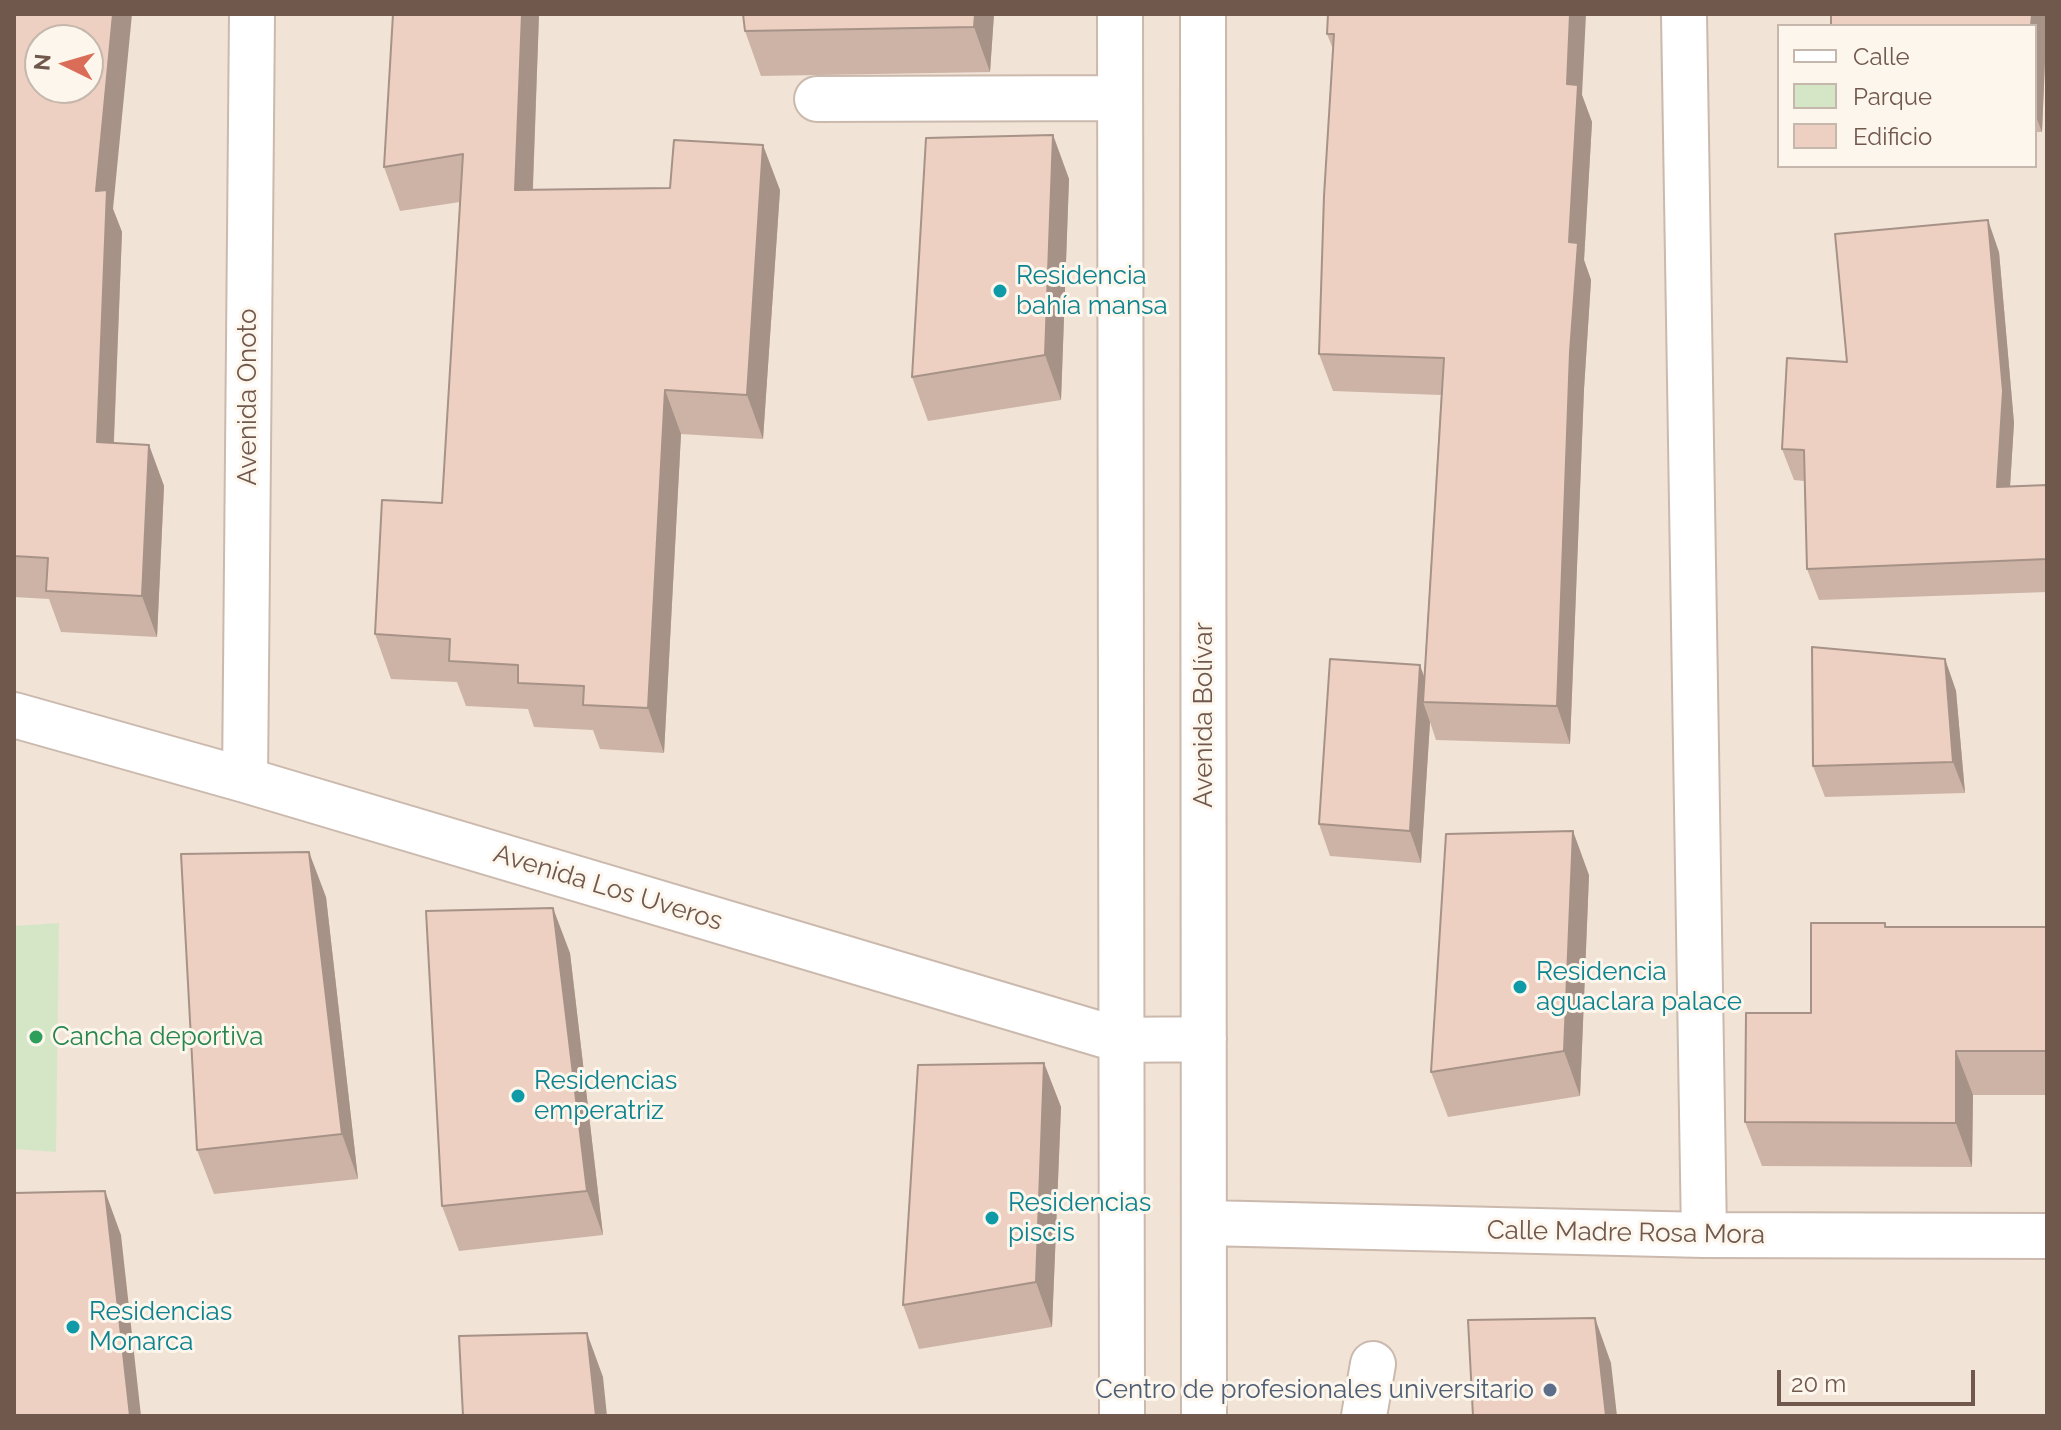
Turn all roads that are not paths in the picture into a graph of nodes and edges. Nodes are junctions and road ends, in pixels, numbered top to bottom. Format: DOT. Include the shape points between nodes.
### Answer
graph roads {
  1 [pos="252,14"];
  2 [pos="1120,14"];
  3 [pos="1203,14"];
  4 [pos="1684,14"];
  5 [pos="1120,98"];
  6 [pos="817,99"];
  7 [pos="14,715"];
  8 [pos="245,780"];
  9 [pos="1204,1039"];
  10 [pos="1120,1040"];
  11 [pos="1206,1223"];
  12 [pos="1704,1235"];
  13 [pos="2047,1236"];
  14 [pos="1373,1364"];
  15 [pos="1122,1416"];
  16 [pos="1204,1416"];
  17 [pos="1364,1416"];
  1 -- 8 [label="street, Avenida Onoto"];
  2 -- 5 [label="street"];
  3 -- 9 [label="street, Avenida Bolívar"];
  4 -- 12 [label="street"];
  5 -- 6 [label="street"];
  5 -- 10 [label="street"];
  7 -- 8 [label="street, Avenida Los Uveros"];
  8 -- 10 [label="street, Avenida Los Uveros"];
  9 -- 10 [label="street, Avenida Los Uveros"];
  9 -- 11 [label="street, Avenida Bolívar"];
  10 -- 15 [label="street"];
  11 -- 12 [label="street, Calle Madre Rosa Mora"];
  11 -- 16 [label="street, Avenida Bolívar"];
  12 -- 13 [label="street, Calle Madre Rosa Mora"];
  14 -- 17 [label="street"];
}
